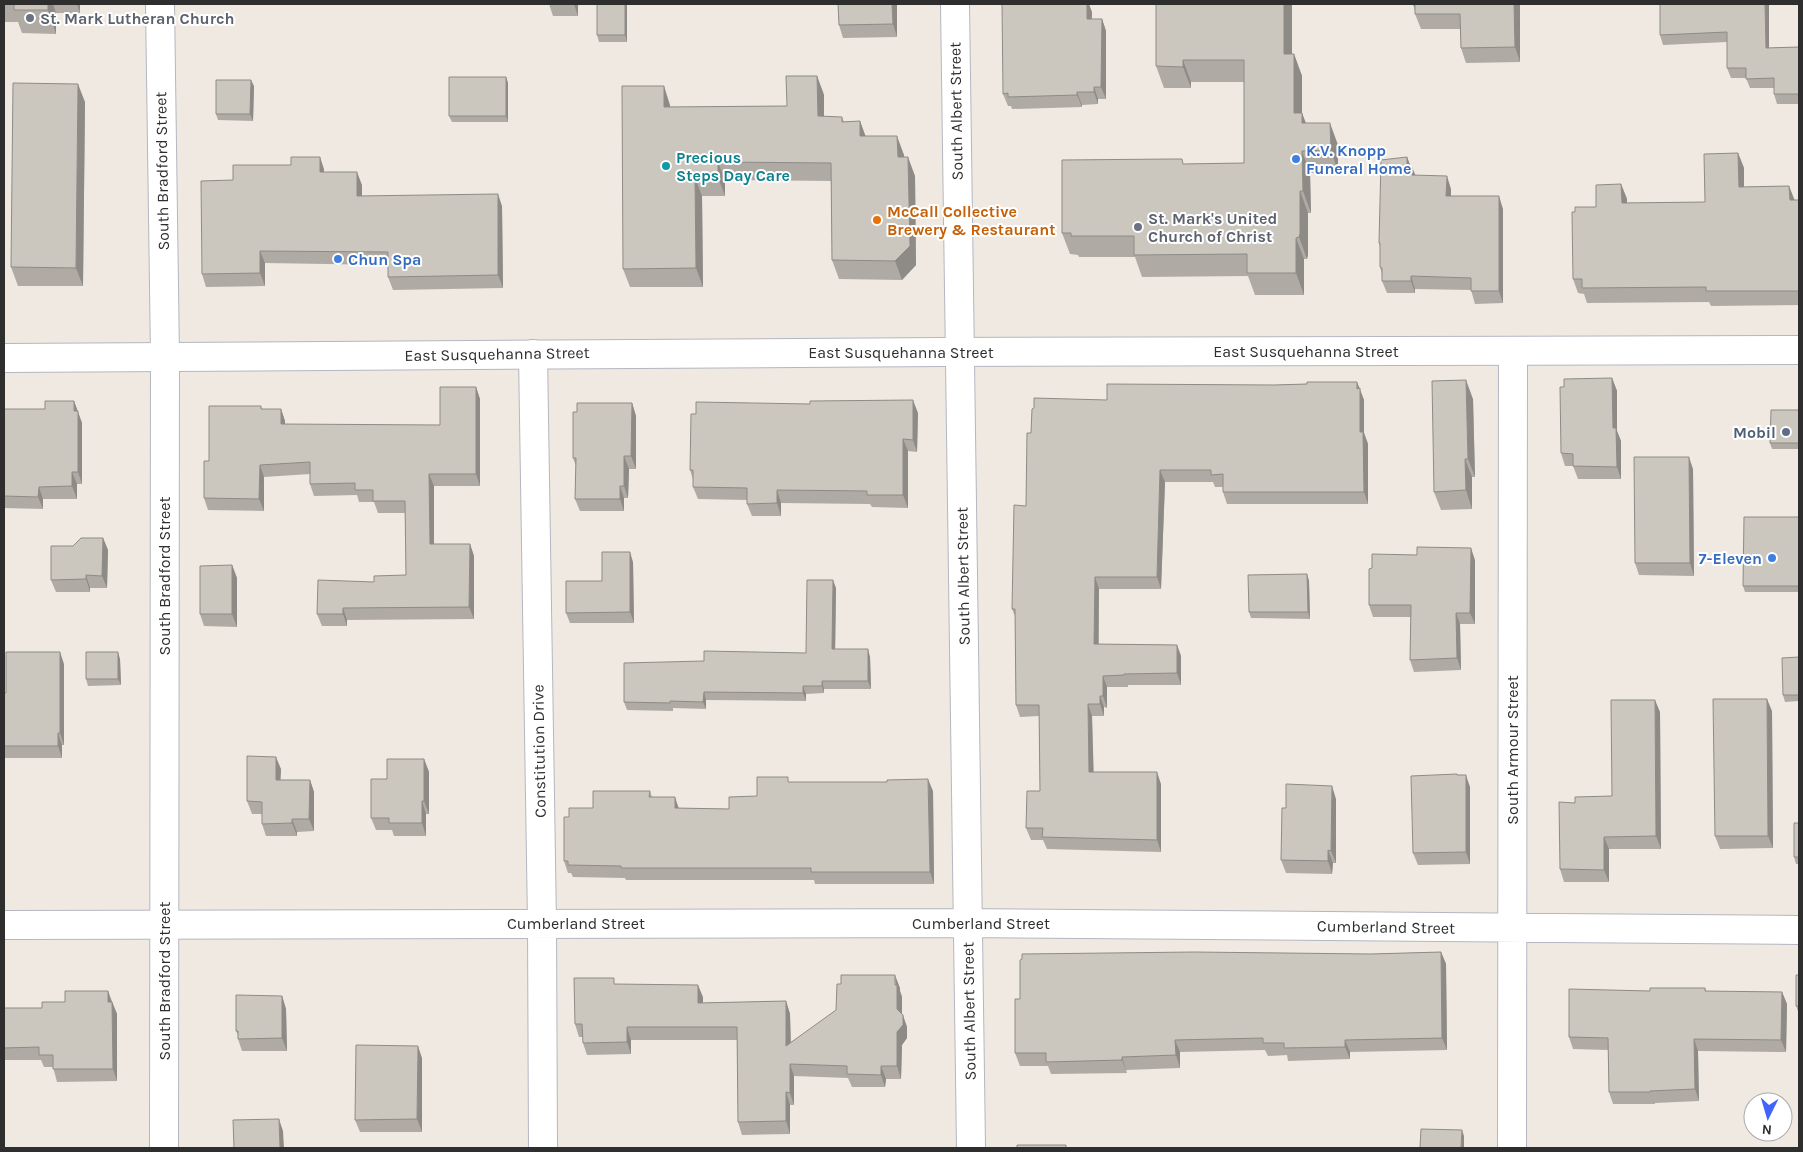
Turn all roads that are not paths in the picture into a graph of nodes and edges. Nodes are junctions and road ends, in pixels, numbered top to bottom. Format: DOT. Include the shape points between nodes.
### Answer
graph roads {
  1 [pos="160,4"];
  2 [pos="954,4"];
  3 [pos="1799,350"];
  4 [pos="1513,351"];
  5 [pos="960,352"];
  6 [pos="533,354"];
  7 [pos="165,357"];
  8 [pos="4,358"];
  9 [pos="542,923"];
  10 [pos="968,923"];
  11 [pos="164,924"];
  12 [pos="4,925"];
  13 [pos="1512,928"];
  14 [pos="1799,930"];
  15 [pos="164,1148"];
  16 [pos="543,1148"];
  17 [pos="971,1148"];
  18 [pos="1512,1148"];
  1 -- 7 [label="street, South Bradford Street"];
  2 -- 5 [label="street, South Albert Street"];
  3 -- 4 [label="street, East Susquehanna Street"];
  4 -- 5 [label="street, East Susquehanna Street"];
  4 -- 13 [label="street, South Armour Street"];
  5 -- 6 [label="street, East Susquehanna Street"];
  5 -- 10 [label="street, South Albert Street"];
  6 -- 7 [label="street, East Susquehanna Street"];
  6 -- 9 [label="street, Constitution Drive"];
  7 -- 8 [label="street, East Susquehanna Street"];
  7 -- 11 [label="street, South Bradford Street"];
  9 -- 10 [label="street, Cumberland Street"];
  9 -- 11 [label="street, Cumberland Street"];
  9 -- 16 [label="street, Constitution Drive"];
  10 -- 13 [label="street, Cumberland Street"];
  10 -- 17 [label="street, South Albert Street"];
  11 -- 12 [label="street, Cumberland Street"];
  11 -- 15 [label="street, South Bradford Street"];
  13 -- 14 [label="street, Cumberland Street"];
  13 -- 18 [label="street, South Armour Street"];
}
